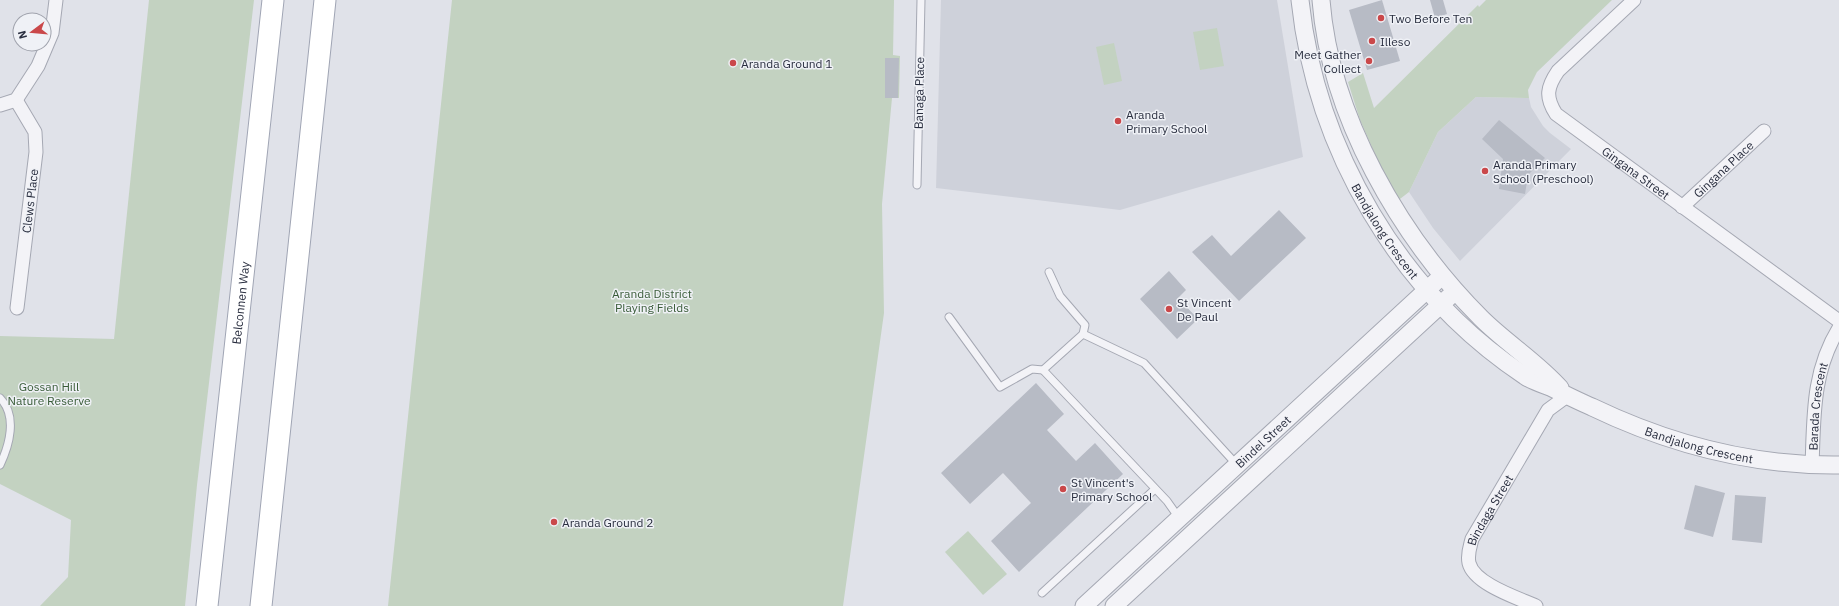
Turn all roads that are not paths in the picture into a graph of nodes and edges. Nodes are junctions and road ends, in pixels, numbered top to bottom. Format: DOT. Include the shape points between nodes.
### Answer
graph roads {
  1 [pos="56,0"];
  2 [pos="273,0"];
  3 [pos="325,0"];
  4 [pos="921,0"];
  5 [pos="1300,0"];
  6 [pos="1321,0"];
  7 [pos="1634,0"];
  8 [pos="16,100"];
  9 [pos="0,105"];
  10 [pos="1764,131"];
  11 [pos="917,185"];
  12 [pos="1682,207"];
  13 [pos="1049,272"];
  14 [pos="1442,276"];
  15 [pos="1427,290"];
  16 [pos="1456,292"];
  17 [pos="1441,305"];
  18 [pos="17,308"];
  19 [pos="949,317"];
  20 [pos="1839,321"];
  21 [pos="1839,328"];
  22 [pos="1083,334"];
  23 [pos="1043,370"];
  24 [pos="1315,393"];
  25 [pos="1567,396"];
  26 [pos="0,398"];
  27 [pos="1331,407"];
  28 [pos="0,465"];
  29 [pos="1237,465"];
  30 [pos="1812,466"];
  31 [pos="1839,466"];
  32 [pos="1155,489"];
  33 [pos="1180,518"];
  34 [pos="1193,534"];
  35 [pos="1042,593"];
  36 [pos="208,606"];
  37 [pos="261,606"];
  38 [pos="1084,606"];
  39 [pos="1114,606"];
  40 [pos="1536,606"];
  1 -- 8 [label="street" via="52,33 38,66"];
  2 -- 36 [label="main road, Belconnen Way"];
  3 -- 37 [label="main road"];
  4 -- 11 [label="lane, Banaga Place"];
  5 -- 15 [label="street, Bandjalong Crescent" via="1309,58 1325,114 1348,170 1374,219"];
  6 -- 14 [label="street, Bandjalong Crescent" via="1332,62 1353,129 1367,162 1415,239"];
  7 -- 12 [label="street, Gingana Street" via="1558,71 1549,87 1550,104 1560,118"];
  8 -- 9 [label="street"];
  8 -- 18 [label="street, Clews Place" via="35,132 36,152"];
  10 -- 12 [label="street, Gingana Place"];
  12 -- 20 [label="street, Gingana Street"];
  13 -- 22 [label="lane" via="1060,296 1085,325"];
  14 -- 15 [label="street, Bindel Street"];
  14 -- 16 [label="street, Bandjalong Crescent"];
  15 -- 17 [label="street, Bandjalong Crescent"];
  15 -- 24 [label="street, Bindel Street"];
  16 -- 17 [label="street, Bindel Street"];
  16 -- 25 [label="street, Bandjalong Crescent" via="1495,332 1549,376"];
  17 -- 25 [label="street, Bandjalong Crescent" via="1479,341 1526,377"];
  17 -- 27 [label="street, Bindel Street"];
  19 -- 23 [label="lane" via="1000,387 1032,369"];
  21 -- 30 [label="street, Barada Crescent" via="1822,364 1815,393"];
  22 -- 23 [label="lane"];
  22 -- 29 [label="lane" via="1144,363"];
  23 -- 32 [label="lane"];
  24 -- 27 [label="street"];
  24 -- 29 [label="street, Bindel Street"];
  25 -- 30 [label="street, Bandjalong Crescent" via="1617,419 1679,442 1727,454"];
  25 -- 40 [label="street, Bindaga Street" via="1548,410 1472,539 1468,551 1471,568 1484,582"];
  26 -- 28 [label="lane" via="10,418 9,445"];
  27 -- 34 [label="street, Bindel Street"];
  29 -- 33 [label="street, Bindel Street"];
  30 -- 31 [label="street, Bandjalong Crescent"];
  32 -- 33 [label="lane"];
  32 -- 35 [label="lane"];
  33 -- 34 [label="street"];
  33 -- 38 [label="street, Bindel Street"];
  34 -- 39 [label="street, Bindel Street"];
}
